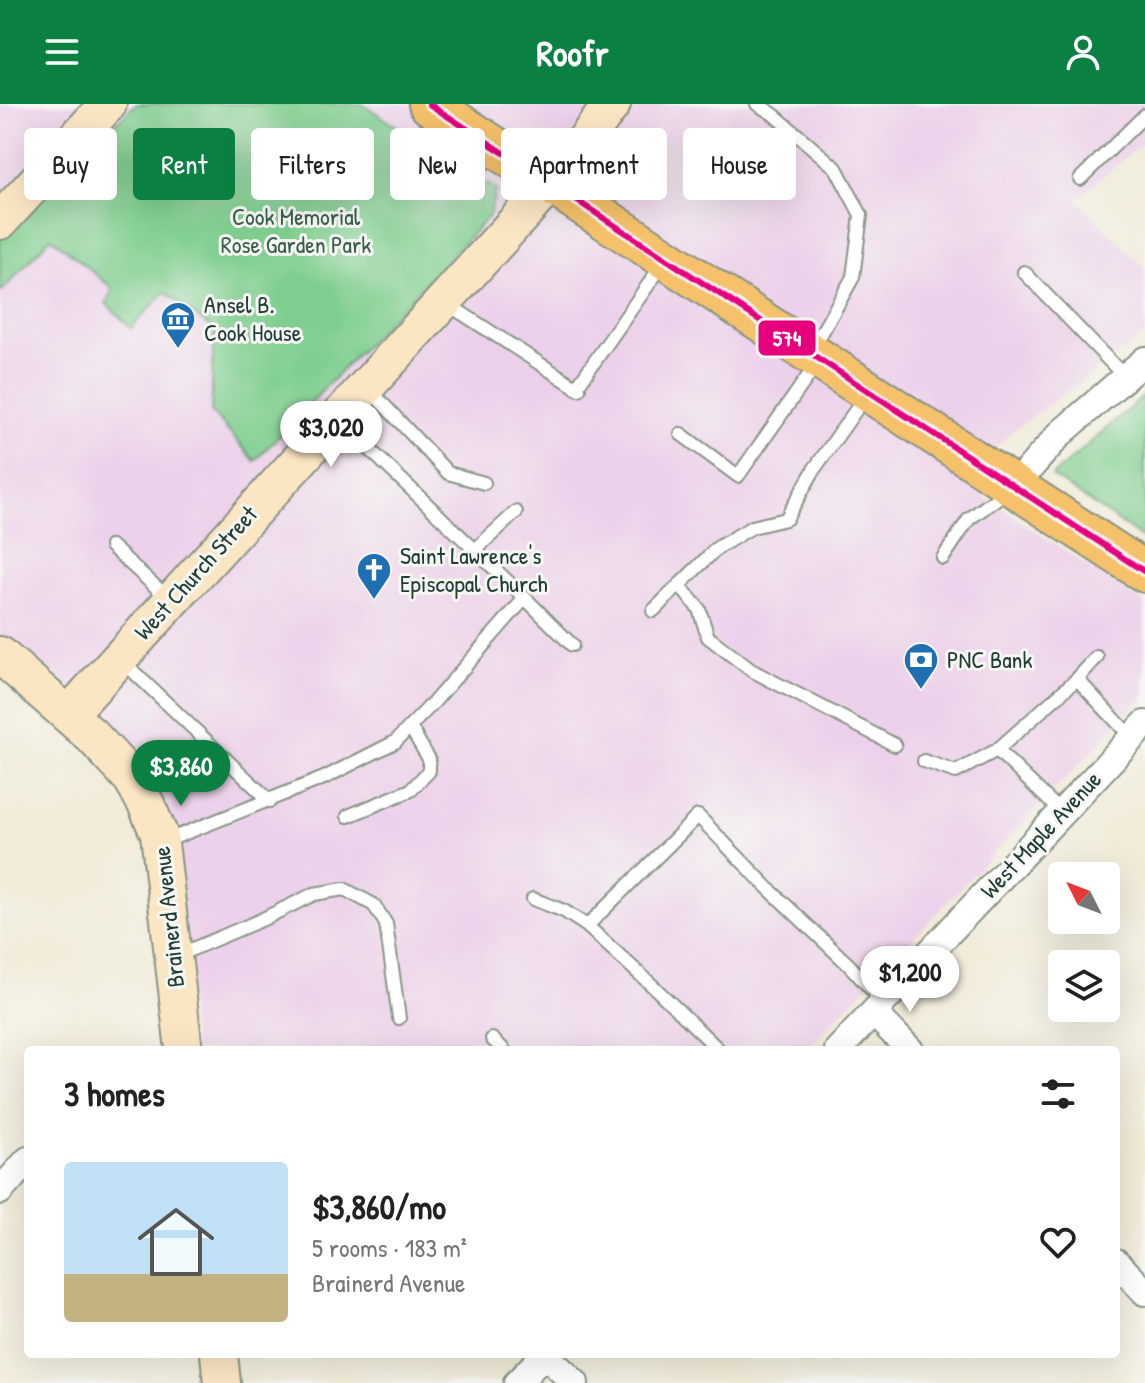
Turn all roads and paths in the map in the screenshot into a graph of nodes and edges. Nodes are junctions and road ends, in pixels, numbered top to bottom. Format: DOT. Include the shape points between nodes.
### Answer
graph roads {
  1 [pos="108,104"];
  2 [pos="429,104"];
  3 [pos="612,104"];
  4 [pos="757,104"];
  5 [pos="1145,115"];
  6 [pos="594,128"];
  7 [pos="501,151"];
  8 [pos="1080,179"];
  9 [pos="535,200"];
  10 [pos="577,200"];
  11 [pos="0,221"];
  12 [pos="666,259"];
  13 [pos="1024,272"];
  14 [pos="443,301"];
  15 [pos="816,356"];
  16 [pos="1135,369"];
  17 [pos="366,386"];
  18 [pos="869,392"];
  19 [pos="337,418"];
  20 [pos="681,434"];
  21 [pos="484,483"];
  22 [pos="1014,486"];
  23 [pos="516,512"];
  24 [pos="111,546"];
  25 [pos="475,550"];
  26 [pos="943,558"];
  27 [pos="1145,572"];
  28 [pos="679,585"];
  29 [pos="525,598"];
  30 [pos="171,601"];
  31 [pos="653,611"];
  32 [pos="572,645"];
  33 [pos="0,655"];
  34 [pos="1097,657"];
  35 [pos="120,659"];
  36 [pos="1077,679"];
  37 [pos="68,715"];
  38 [pos="410,727"];
  39 [pos="1138,731"];
  40 [pos="895,745"];
  41 [pos="997,750"];
  42 [pos="924,761"];
  43 [pos="270,801"];
  44 [pos="1062,813"];
  45 [pos="348,816"];
  46 [pos="160,843"];
  47 [pos="533,899"];
  48 [pos="587,926"];
  49 [pos="173,957"];
  50 [pos="879,1008"];
  51 [pos="399,1018"];
  52 [pos="492,1039"];
  53 [pos="184,1046"];
  54 [pos="500,1046"];
  55 [pos="715,1046"];
  56 [pos="842,1046"];
  57 [pos="907,1046"];
  58 [pos="24,1164"];
  59 [pos="0,1191"];
  60 [pos="1120,1266"];
  61 [pos="1145,1292"];
  62 [pos="219,1358"];
  63 [pos="540,1358"];
  64 [pos="548,1358"];
  65 [pos="222,1383"];
  66 [pos="517,1383"];
  67 [pos="575,1383"];
  1 -- 11 [label="street"];
  2 -- 7 [label="main road"];
  3 -- 6 [label="street, West Church Street"];
  4 -- 15 [label="lane" via="836,168 861,215 853,277"];
  5 -- 8 [label="lane"];
  9 -- 14 [label="street, West Church Street"];
  10 -- 12 [label="main road"];
  12 -- 14 [label="lane" via="577,388"];
  12 -- 15 [label="main road"];
  13 -- 16 [label="lane"];
  14 -- 17 [label="street, West Church Street"];
  15 -- 18 [label="main road"];
  15 -- 20 [label="lane" via="738,476"];
  16 -- 22 [label="street" via="1060,434"];
  17 -- 19 [label="street, West Church Street"];
  17 -- 21 [label="lane" via="448,473"];
  18 -- 22 [label="main road"];
  18 -- 28 [label="lane" via="786,519 752,527 717,548"];
  19 -- 25 [label="lane"];
  19 -- 30 [label="street, West Church Street"];
  22 -- 26 [label="lane" via="969,519"];
  22 -- 27 [label="main road"];
  23 -- 25 [label="lane"];
  24 -- 30 [label="lane"];
  25 -- 29 [label="lane"];
  28 -- 31 [label="lane"];
  28 -- 40 [label="lane" via="699,609 708,637 751,670"];
  29 -- 32 [label="lane"];
  29 -- 38 [label="lane"];
  30 -- 35 [label="street, West Church Street"];
  33 -- 37 [label="street, Brainerd Avenue"];
  34 -- 36 [label="lane"];
  35 -- 37 [label="street, West Church Street"];
  35 -- 43 [label="lane"];
  36 -- 39 [label="lane"];
  36 -- 41 [label="lane"];
  37 -- 46 [label="street, Brainerd Avenue" via="132,779"];
  38 -- 43 [label="lane" via="395,742"];
  38 -- 45 [label="lane" via="429,759 429,771 411,790"];
  39 -- 44 [label="street, West Maple Avenue"];
  41 -- 42 [label="lane" via="956,772"];
  41 -- 44 [label="lane"];
  43 -- 46 [label="lane"];
  44 -- 50 [label="street, West Maple Avenue"];
  46 -- 49 [label="street, Brainerd Avenue"];
  47 -- 48 [label="lane"];
  48 -- 50 [label="lane" via="698,816 849,965"];
  48 -- 55 [label="lane"];
  49 -- 51 [label="lane" via="314,894 344,889 374,905 386,924"];
  49 -- 53 [label="street, Brainerd Avenue"];
  50 -- 56 [label="street, West Maple Avenue"];
  50 -- 57 [label="street"];
  52 -- 54 [label="lane"];
  58 -- 59 [label="street"];
  60 -- 61 [label="street"];
  62 -- 65 [label="street"];
  63 -- 66 [label="street"];
  64 -- 67 [label="street"];
}
